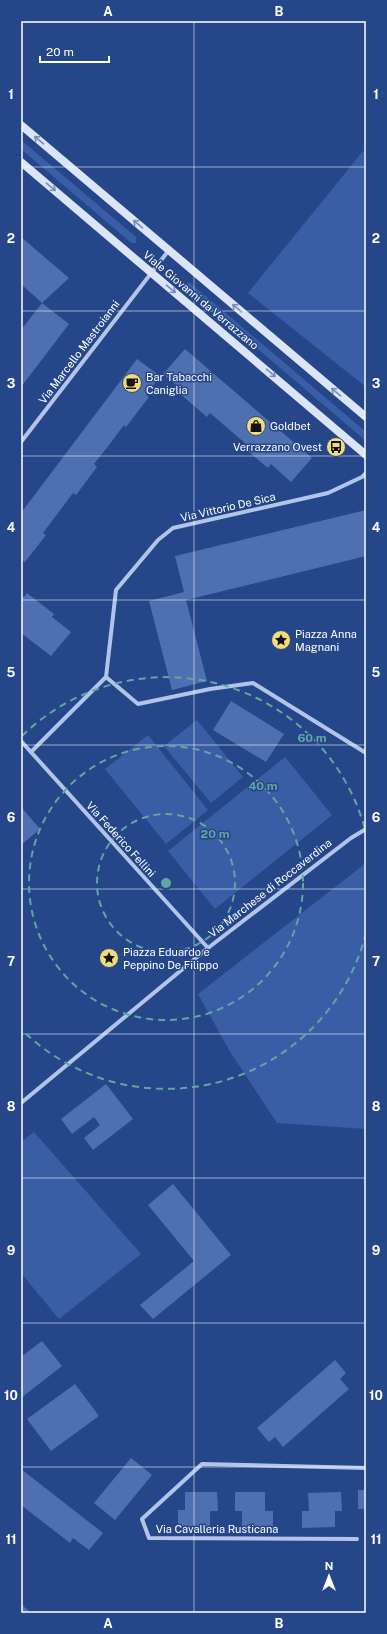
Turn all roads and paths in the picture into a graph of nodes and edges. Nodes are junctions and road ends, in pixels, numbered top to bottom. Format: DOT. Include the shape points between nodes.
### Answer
graph roads {
  1 [pos="21,125"];
  2 [pos="21,162"];
  3 [pos="169,250"];
  4 [pos="151,272"];
  5 [pos="366,417"];
  6 [pos="21,442"];
  7 [pos="366,455"];
  8 [pos="366,473"];
  9 [pos="106,676"];
  10 [pos="21,741"];
  11 [pos="31,752"];
  12 [pos="366,753"];
  13 [pos="366,828"];
  14 [pos="208,948"];
  15 [pos="21,1102"];
  16 [pos="366,1468"];
  17 [pos="357,1539"];
  3 -- 1 [label="main road, Viale Giovanni da Verrazzano, one-way"];
  2 -- 4 [label="main road, Viale Giovanni da Verrazzano, one-way"];
  3 -- 4 [label="street, Via Marcello Mastroianni"];
  5 -- 3 [label="main road, Viale Giovanni da Verrazzano, one-way"];
  4 -- 6 [label="street, Via Marcello Mastroianni"];
  4 -- 7 [label="main road, Viale Giovanni da Verrazzano, one-way"];
  8 -- 9 [label="street, Via Vittorio De Sica" via="328,493 173,528 158,540 116,590"];
  9 -- 11 [label="street"];
  9 -- 12 [label="street" via="138,704 253,683"];
  10 -- 11 [label="street, Via Federico Fellini"];
  11 -- 14 [label="street, Via Federico Fellini"];
  13 -- 14 [label="street, Via Marchese di Roccaverdina"];
  14 -- 15 [label="street, Via Marchese di Roccaverdina"];
  16 -- 17 [label="street, Via Cavalleria Rusticana" via="202,1464 142,1519 149,1538"];
}
